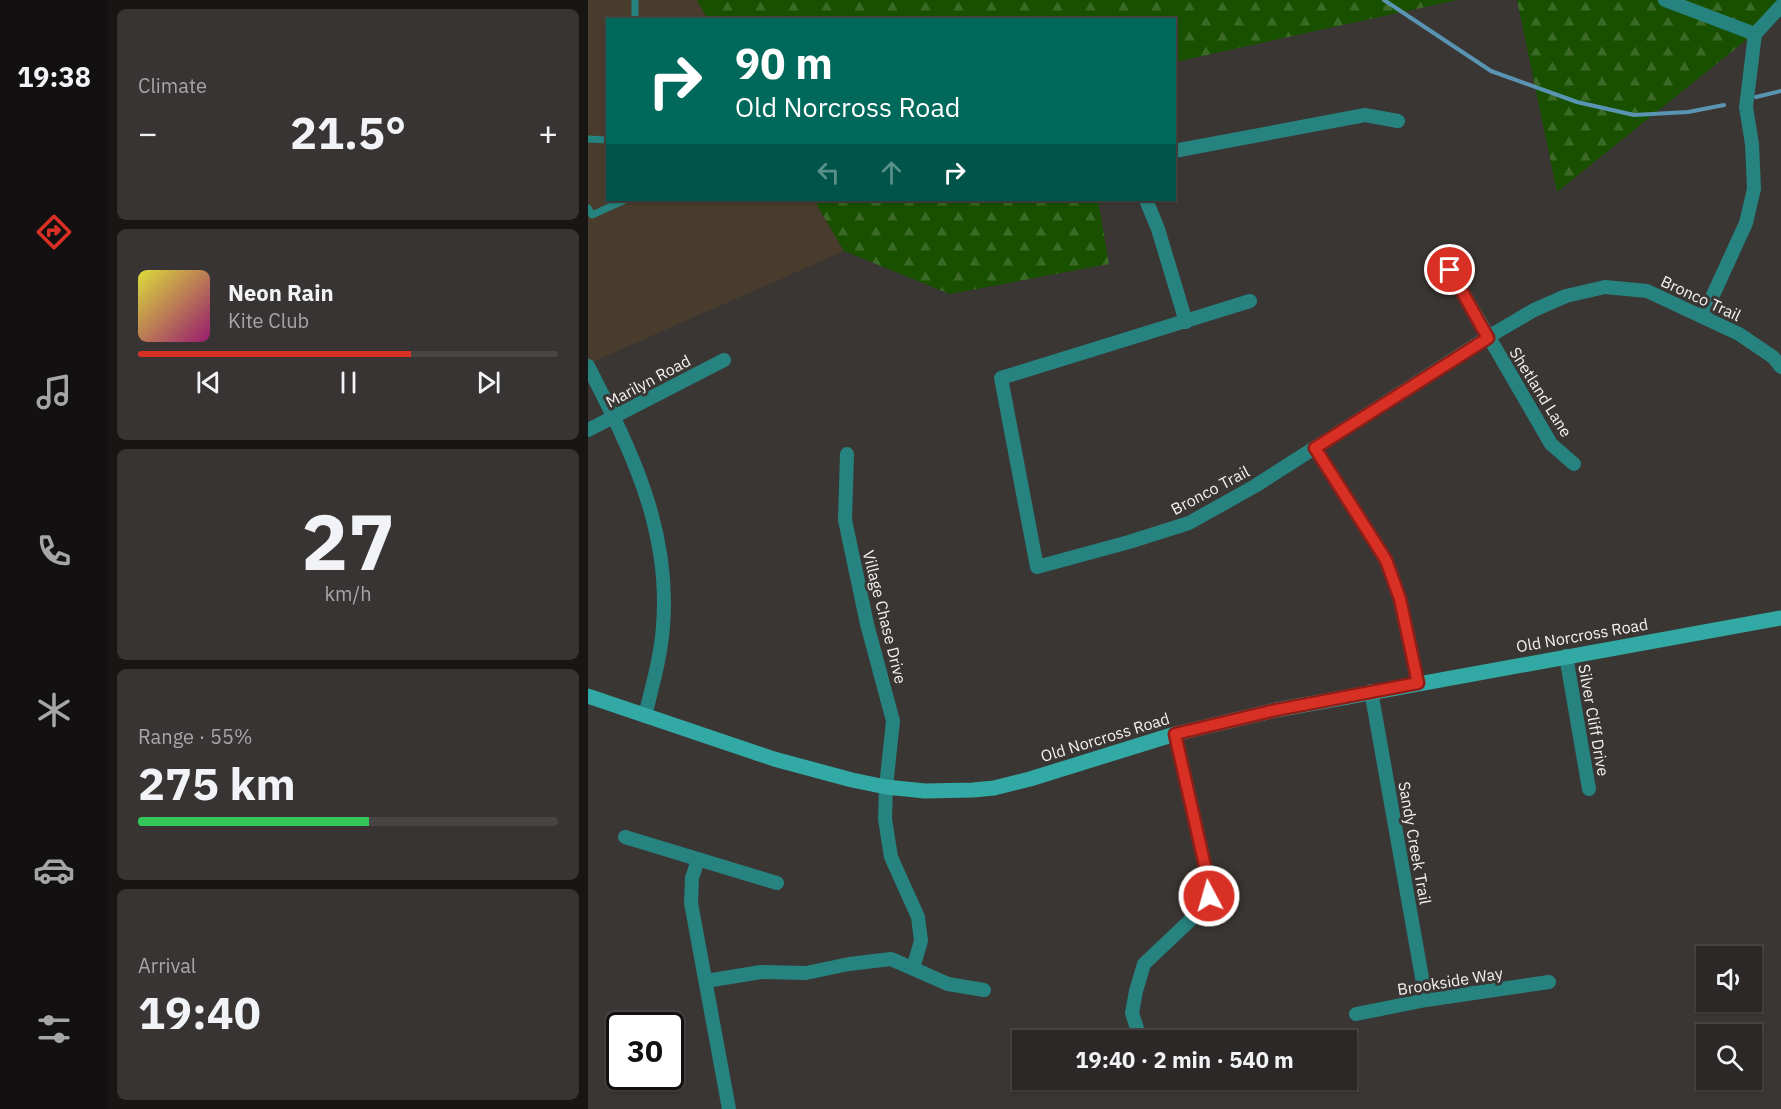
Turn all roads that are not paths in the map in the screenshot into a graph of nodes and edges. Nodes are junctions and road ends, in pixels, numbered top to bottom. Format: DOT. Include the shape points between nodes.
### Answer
graph roads {
  1 [pos="635,0"];
  2 [pos="1665,0"];
  3 [pos="1781,6"];
  4 [pos="634,18"];
  5 [pos="1755,34"];
  6 [pos="1398,121"];
  7 [pos="588,139"];
  8 [pos="606,140"];
  9 [pos="1176,151"];
  10 [pos="623,201"];
  11 [pos="1146,201"];
  12 [pos="588,208"];
  13 [pos="1450,270"];
  14 [pos="1250,301"];
  15 [pos="1703,317"];
  16 [pos="1186,322"];
  17 [pos="1488,338"];
  18 [pos="724,360"];
  19 [pos="588,366"];
  20 [pos="1781,367"];
  21 [pos="614,418"];
  22 [pos="588,430"];
  23 [pos="1315,448"];
  24 [pos="847,454"];
  25 [pos="1574,464"];
  26 [pos="1781,618"];
  27 [pos="1566,656"];
  28 [pos="1418,683"];
  29 [pos="1371,691"];
  30 [pos="588,696"];
  31 [pos="645,716"];
  32 [pos="1175,734"];
  33 [pos="886,787"];
  34 [pos="1589,789"];
  35 [pos="625,837"];
  36 [pos="698,860"];
  37 [pos="777,884"];
  38 [pos="913,968"];
  39 [pos="706,981"];
  40 [pos="1549,982"];
  41 [pos="984,990"];
  42 [pos="1426,1000"];
  43 [pos="1356,1014"];
  44 [pos="1137,1030"];
  45 [pos="729,1109"];
  1 -- 4 [label="lane"];
  2 -- 5 [label="street"];
  3 -- 5 [label="street"];
  5 -- 15 [label="street" via="1746,107 1754,189 1746,223"];
  6 -- 9 [label="street" via="1365,116"];
  7 -- 8 [label="lane"];
  10 -- 12 [label="lane" via="592,215"];
  11 -- 16 [label="street"];
  13 -- 17 [label="street, Shetland Lane"];
  14 -- 16 [label="street, Bronco Trail"];
  15 -- 17 [label="street, Bronco Trail" via="1647,291 1605,287 1566,296"];
  15 -- 20 [label="street, Bronco Trail" via="1739,334"];
  16 -- 23 [label="street, Bronco Trail" via="1001,378 1038,567 1189,523"];
  17 -- 23 [label="street, Bronco Trail"];
  17 -- 25 [label="street, Shetland Lane" via="1551,444"];
  18 -- 21 [label="street, Marilyn Road"];
  19 -- 21 [label="street"];
  21 -- 22 [label="street, Marilyn Road"];
  21 -- 31 [label="street" via="642,482 661,556 663,626"];
  23 -- 28 [label="street" via="1386,560 1400,599"];
  24 -- 33 [label="street, Village Chase Drive" via="845,520 867,624 894,721"];
  26 -- 27 [label="street, Old Norcross Road"];
  27 -- 28 [label="street, Old Norcross Road"];
  27 -- 34 [label="street, Silver Cliff Drive"];
  28 -- 29 [label="street, Old Norcross Road"];
  29 -- 32 [label="street, Old Norcross Road"];
  29 -- 42 [label="street, Sandy Creek Trail"];
  30 -- 31 [label="street, Old Norcross Road"];
  31 -- 33 [label="street, Old Norcross Road" via="774,759"];
  32 -- 33 [label="street, Old Norcross Road" via="994,788 925,791"];
  32 -- 44 [label="street" via="1209,896 1200,911 1144,964 1132,1013"];
  33 -- 38 [label="street, Village Chase Drive" via="885,819 891,857 918,917 921,941"];
  35 -- 36 [label="street"];
  36 -- 37 [label="street"];
  36 -- 39 [label="street" via="692,878 692,903"];
  38 -- 39 [label="street" via="891,959 806,973 761,972"];
  38 -- 41 [label="street" via="948,984"];
  39 -- 45 [label="street"];
  40 -- 42 [label="street, Brookside Way"];
  42 -- 43 [label="street, Brookside Way"];
}
